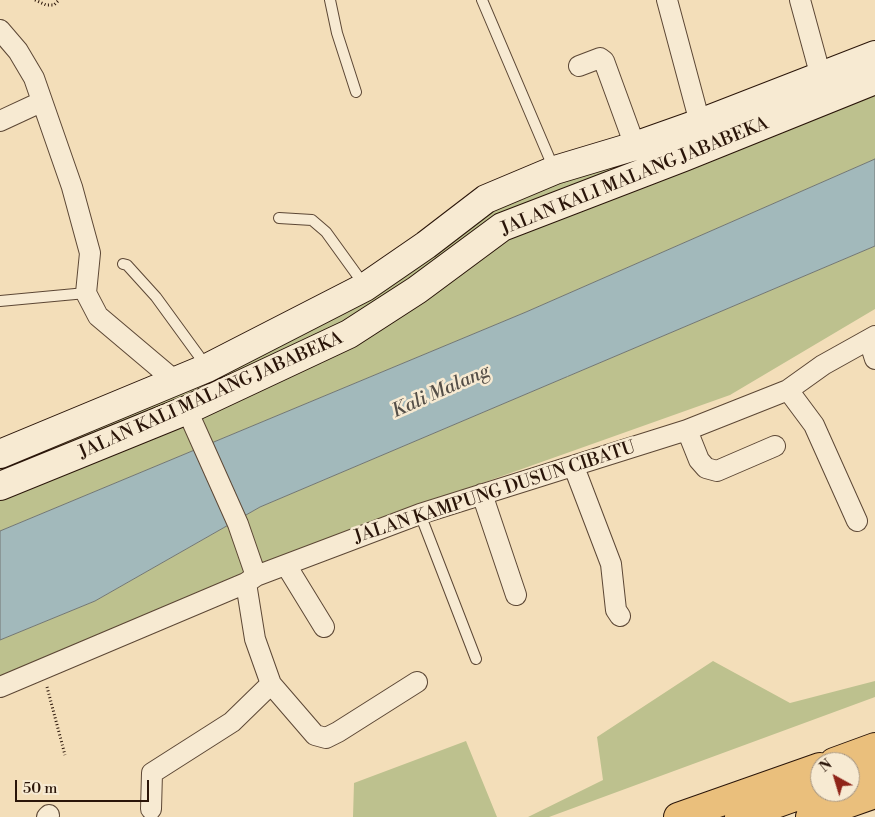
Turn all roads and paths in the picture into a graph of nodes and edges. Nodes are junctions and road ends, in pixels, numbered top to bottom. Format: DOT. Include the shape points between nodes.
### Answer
graph roads {
  1 [pos="35,0"];
  2 [pos="59,0"];
  3 [pos="330,0"];
  4 [pos="482,0"];
  5 [pos="667,0"];
  6 [pos="800,0"];
  7 [pos="0,30"];
  8 [pos="875,55"];
  9 [pos="580,66"];
  10 [pos="821,77"];
  11 [pos="875,80"];
  12 [pos="356,92"];
  13 [pos="41,102"];
  14 [pos="0,121"];
  15 [pos="700,123"];
  16 [pos="635,146"];
  17 [pos="555,170"];
  18 [pos="566,200"];
  19 [pos="278,218"];
  20 [pos="123,264"];
  21 [pos="365,287"];
  22 [pos="86,293"];
  23 [pos="0,301"];
  24 [pos="872,338"];
  25 [pos="875,359"];
  26 [pos="208,368"];
  27 [pos="175,381"];
  28 [pos="788,390"];
  29 [pos="187,410"];
  30 [pos="687,430"];
  31 [pos="48,434"];
  32 [pos="775,446"];
  33 [pos="0,454"];
  34 [pos="59,463"];
  35 [pos="574,468"];
  36 [pos="0,486"];
  37 [pos="482,494"];
  38 [pos="420,514"];
  39 [pos="858,520"];
  40 [pos="286,565"];
  41 [pos="251,579"];
  42 [pos="516,595"];
  43 [pos="620,616"];
  44 [pos="324,627"];
  45 [pos="476,658"];
  46 [pos="42,669"];
  47 [pos="416,682"];
  48 [pos="271,684"];
  49 [pos="0,687"];
  50 [pos="875,747"];
  51 [pos="860,752"];
  52 [pos="64,755"];
  53 [pos="875,769"];
  54 [pos="810,771"];
  55 [pos="860,774"];
  56 [pos="810,792"];
  57 [pos="875,794"];
  58 [pos="875,800"];
  59 [pos="151,809"];
  60 [pos="678,817"];
  61 [pos="739,817"];
  62 [pos="810,817"];
  63 [pos="827,817"];
  1 -- 2 [label="path" via="46,6"];
  3 -- 12 [label="lane"];
  4 -- 17 [label="lane"];
  5 -- 15 [label="street"];
  6 -- 10 [label="street"];
  7 -- 13 [label="street" via="18,51 34,78"];
  8 -- 10 [label="main road, JALAN KALI MALANG JABABEKA"];
  9 -- 16 [label="street" via="600,58 604,61"];
  10 -- 15 [label="main road, JALAN KALI MALANG JABABEKA"];
  11 -- 18 [label="main road, JALAN KALI MALANG JABABEKA" via="684,157"];
  13 -- 14 [label="street"];
  13 -- 22 [label="street" via="72,187 90,253"];
  15 -- 16 [label="main road, JALAN KALI MALANG JABABEKA"];
  16 -- 17 [label="main road, JALAN KALI MALANG JABABEKA"];
  17 -- 18 [label="main road"];
  17 -- 21 [label="main road, JALAN KALI MALANG JABABEKA" via="486,199"];
  18 -- 29 [label="main road, JALAN KALI MALANG JABABEKA" via="502,227 418,290 349,334"];
  19 -- 21 [label="lane" via="312,220 326,232"];
  20 -- 26 [label="lane" via="156,297"];
  21 -- 26 [label="main road, JALAN KALI MALANG JABABEKA"];
  22 -- 23 [label="lane"];
  22 -- 27 [label="street" via="98,316"];
  24 -- 25 [label="street"];
  24 -- 28 [label="street, JALAN KAMPUNG DUSUN CIBATU" via="823,365"];
  26 -- 27 [label="main road, JALAN KALI MALANG JABABEKA"];
  27 -- 31 [label="main road, JALAN KALI MALANG JABABEKA"];
  28 -- 30 [label="street, JALAN KAMPUNG DUSUN CIBATU"];
  28 -- 39 [label="street" via="814,425"];
  29 -- 34 [label="main road, JALAN KALI MALANG JABABEKA"];
  29 -- 41 [label="street" via="238,524"];
  30 -- 32 [label="street" via="699,460 706,468 717,471"];
  30 -- 35 [label="street, JALAN KAMPUNG DUSUN CIBATU"];
  31 -- 33 [label="main road, JALAN KALI MALANG JABABEKA"];
  31 -- 34 [label="main road"];
  34 -- 36 [label="main road, JALAN KALI MALANG JABABEKA"];
  35 -- 37 [label="street, JALAN KAMPUNG DUSUN CIBATU"];
  35 -- 43 [label="street" via="611,564 616,610"];
  37 -- 38 [label="street, JALAN KAMPUNG DUSUN CIBATU"];
  37 -- 42 [label="street"];
  38 -- 40 [label="street, JALAN KAMPUNG DUSUN CIBATU"];
  38 -- 45 [label="lane"];
  40 -- 41 [label="street, JALAN KAMPUNG DUSUN CIBATU"];
  40 -- 44 [label="street"];
  41 -- 46 [label="street, JALAN KAMPUNG DUSUN CIBATU"];
  41 -- 48 [label="street" via="255,639"];
  46 -- 49 [label="street, JALAN KAMPUNG DUSUN CIBATU"];
  46 -- 52 [label="path"];
  47 -- 48 [label="street" via="326,738 315,735"];
  48 -- 59 [label="street" via="232,722 152,773"];
  50 -- 51 [label="highway"];
  53 -- 55 [label="highway"];
  54 -- 60 [label="highway"];
  56 -- 61 [label="highway"];
  57 -- 62 [label="highway"];
  58 -- 63 [label="highway"];
}
